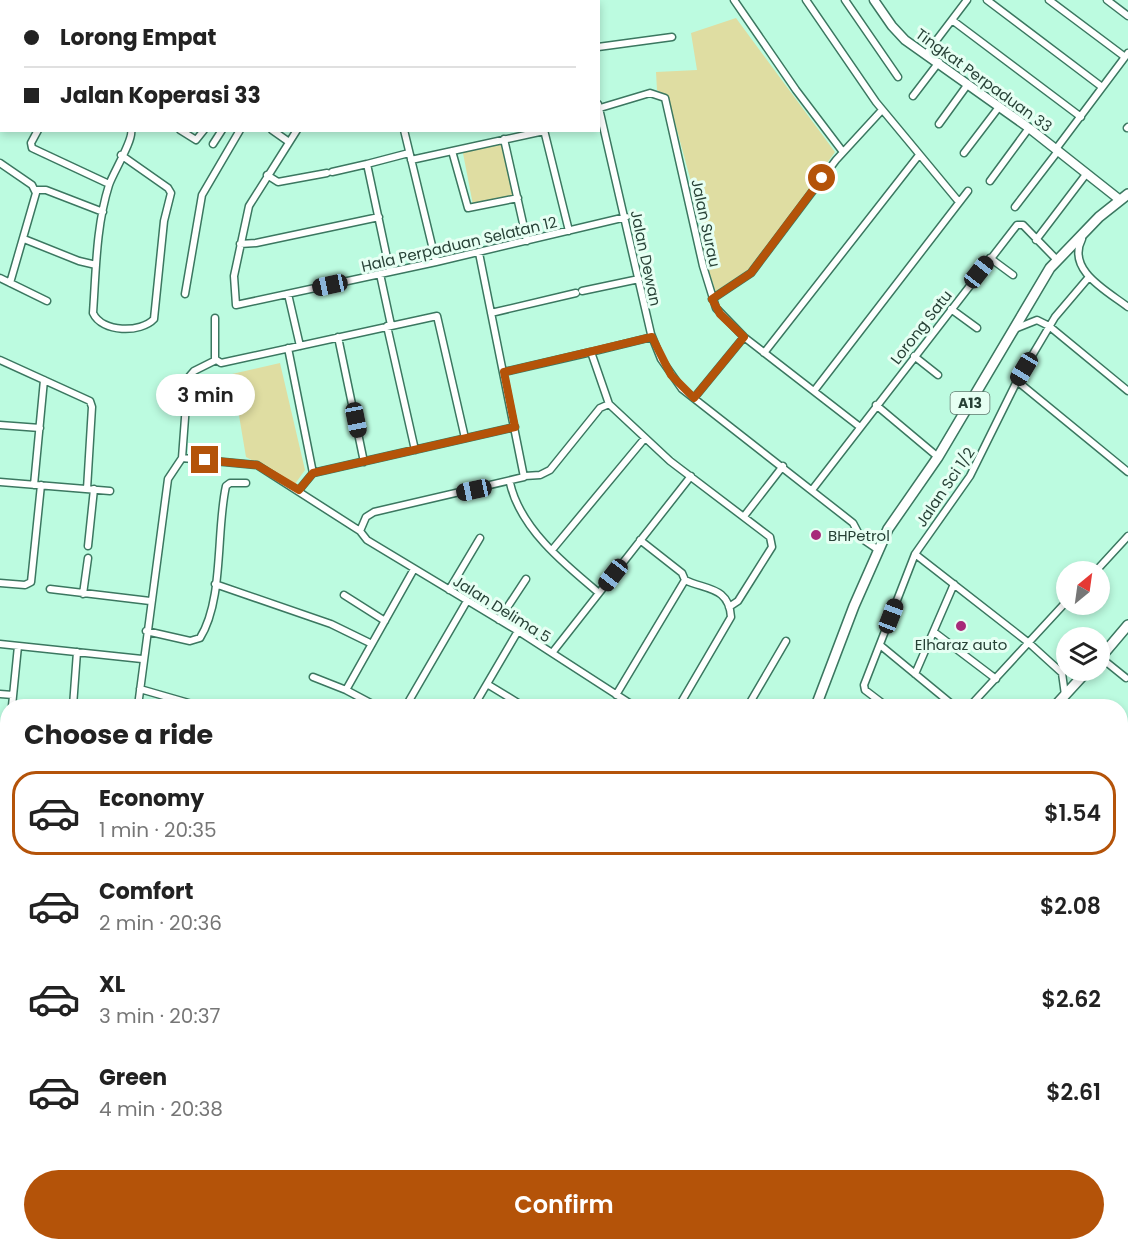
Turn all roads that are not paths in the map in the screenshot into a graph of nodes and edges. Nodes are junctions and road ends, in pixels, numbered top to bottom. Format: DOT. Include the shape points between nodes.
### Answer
graph roads {
  1 [pos="734,0"];
  2 [pos="806,0"];
  3 [pos="845,0"];
  4 [pos="874,0"];
  5 [pos="967,0"];
  6 [pos="987,0"];
  7 [pos="1049,0"];
  8 [pos="1107,0"];
  9 [pos="1128,16"];
  10 [pos="952,20"];
  11 [pos="672,37"];
  12 [pos="600,47"];
  13 [pos="926,54"];
  14 [pos="1127,55"];
  15 [pos="939,62"];
  16 [pos="898,77"];
  17 [pos="968,84"];
  18 [pos="1102,87"];
  19 [pos="913,96"];
  20 [pos="600,106"];
  21 [pos="999,107"];
  22 [pos="600,110"];
  23 [pos="882,110"];
  24 [pos="1080,117"];
  25 [pos="939,124"];
  26 [pos="1029,128"];
  27 [pos="37,132"];
  28 [pos="131,132"];
  29 [pos="183,132"];
  30 [pos="202,132"];
  31 [pos="221,132"];
  32 [pos="239,132"];
  33 [pos="275,132"];
  34 [pos="296,132"];
  35 [pos="404,132"];
  36 [pos="540,132"];
  37 [pos="544,132"];
  38 [pos="504,140"];
  39 [pos="289,142"];
  40 [pos="213,144"];
  41 [pos="1057,150"];
  42 [pos="452,151"];
  43 [pos="843,152"];
  44 [pos="964,153"];
  45 [pos="121,155"];
  46 [pos="919,155"];
  47 [pos="410,156"];
  48 [pos="0,163"];
  49 [pos="367,164"];
  50 [pos="1087,173"];
  51 [pos="267,175"];
  52 [pos="990,181"];
  53 [pos="109,184"];
  54 [pos="35,190"];
  55 [pos="968,191"];
  56 [pos="1124,196"];
  57 [pos="518,198"];
  58 [pos="959,202"];
  59 [pos="1016,207"];
  60 [pos="103,212"];
  61 [pos="378,217"];
  62 [pos="626,217"];
  63 [pos="1087,229"];
  64 [pos="569,231"];
  65 [pos="24,239"];
  66 [pos="1036,240"];
  67 [pos="527,241"];
  68 [pos="240,244"];
  69 [pos="479,253"];
  70 [pos="990,258"];
  71 [pos="1059,258"];
  72 [pos="436,262"];
  73 [pos="96,265"];
  74 [pos="390,272"];
  75 [pos="380,274"];
  76 [pos="1013,275"];
  77 [pos="1089,277"];
  78 [pos="0,278"];
  79 [pos="639,279"];
  80 [pos="10,283"];
  81 [pos="184,294"];
  82 [pos="288,294"];
  83 [pos="712,299"];
  84 [pos="47,301"];
  85 [pos="1128,307"];
  86 [pos="951,309"];
  87 [pos="491,313"];
  88 [pos="215,318"];
  89 [pos="389,326"];
  90 [pos="1049,326"];
  91 [pos="977,328"];
  92 [pos="1012,330"];
  93 [pos="338,337"];
  94 [pos="652,337"];
  95 [pos="744,337"];
  96 [pos="300,346"];
  97 [pos="288,348"];
  98 [pos="591,352"];
  99 [pos="764,353"];
  100 [pos="914,356"];
  101 [pos="0,360"];
  102 [pos="216,360"];
  103 [pos="504,372"];
  104 [pos="938,375"];
  105 [pos="44,380"];
  106 [pos="1017,381"];
  107 [pos="814,391"];
  108 [pos="1128,391"];
  109 [pos="694,398"];
  110 [pos="609,404"];
  111 [pos="876,405"];
  112 [pos="0,425"];
  113 [pos="860,426"];
  114 [pos="515,427"];
  115 [pos="40,428"];
  116 [pos="465,438"];
  117 [pos="645,438"];
  118 [pos="415,450"];
  119 [pos="939,457"];
  120 [pos="182,458"];
  121 [pos="364,462"];
  122 [pos="783,466"];
  123 [pos="1128,472"];
  124 [pos="313,473"];
  125 [pos="525,476"];
  126 [pos="691,476"];
  127 [pos="0,482"];
  128 [pos="246,483"];
  129 [pos="510,483"];
  130 [pos="38,485"];
  131 [pos="90,489"];
  132 [pos="299,490"];
  133 [pos="812,490"];
  134 [pos="110,491"];
  135 [pos="745,515"];
  136 [pos="360,531"];
  137 [pos="1128,536"];
  138 [pos="480,538"];
  139 [pos="640,540"];
  140 [pos="88,546"];
  141 [pos="878,549"];
  142 [pos="552,550"];
  143 [pos="915,554"];
  144 [pos="88,558"];
  145 [pos="1105,561"];
  146 [pos="414,569"];
  147 [pos="526,579"];
  148 [pos="685,580"];
  149 [pos="0,583"];
  150 [pos="215,584"];
  151 [pos="954,584"];
  152 [pos="50,589"];
  153 [pos="449,590"];
  154 [pos="598,593"];
  155 [pos="83,594"];
  156 [pos="344,595"];
  157 [pos="150,601"];
  158 [pos="467,601"];
  159 [pos="729,607"];
  160 [pos="1056,613"];
  161 [pos="499,620"];
  162 [pos="385,621"];
  163 [pos="1128,626"];
  164 [pos="146,631"];
  165 [pos="518,631"];
  166 [pos="934,632"];
  167 [pos="786,641"];
  168 [pos="1029,643"];
  169 [pos="0,644"];
  170 [pos="372,644"];
  171 [pos="879,645"];
  172 [pos="18,646"];
  173 [pos="1110,646"];
  174 [pos="77,652"];
  175 [pos="552,653"];
  176 [pos="142,659"];
  177 [pos="1110,665"];
  178 [pos="915,674"];
  179 [pos="313,677"];
  180 [pos="1126,678"];
  181 [pos="996,679"];
  182 [pos="1078,681"];
  183 [pos="487,684"];
  184 [pos="140,689"];
  185 [pos="346,690"];
  186 [pos="0,694"];
  187 [pos="616,695"];
  188 [pos="1065,695"];
  189 [pos="13,696"];
  190 [pos="13,699"];
  191 [pos="74,699"];
  192 [pos="139,699"];
  193 [pos="175,699"];
  194 [pos="363,699"];
  195 [pos="410,699"];
  196 [pos="478,699"];
  197 [pos="512,699"];
  198 [pos="623,699"];
  199 [pos="683,699"];
  200 [pos="752,699"];
  201 [pos="819,699"];
  202 [pos="877,699"];
  203 [pos="945,699"];
  204 [pos="977,699"];
  205 [pos="1062,699"];
  1 -- 43 [label="street"];
  2 -- 23 [label="street"];
  3 -- 16 [label="street"];
  4 -- 13 [label="street, Tingkat Perpaduan 33" via="905,40"];
  5 -- 10 [label="street"];
  6 -- 18 [label="street"];
  7 -- 14 [label="street"];
  8 -- 9 [label="street"];
  10 -- 13 [label="street"];
  10 -- 24 [label="street"];
  11 -- 12 [label="street"];
  13 -- 15 [label="street, Tingkat Perpaduan 33"];
  14 -- 18 [label="street"];
  15 -- 17 [label="street, Tingkat Perpaduan 33"];
  15 -- 19 [label="street"];
  17 -- 21 [label="street, Tingkat Perpaduan 33"];
  17 -- 25 [label="street"];
  18 -- 24 [label="street"];
  20 -- 83 [label="street, Jalan Surau" via="650,93 665,98"];
  21 -- 26 [label="street, Tingkat Perpaduan 33"];
  21 -- 44 [label="street"];
  22 -- 62 [label="street, Jalan Dewan"];
  23 -- 43 [label="street"];
  23 -- 46 [label="street"];
  24 -- 41 [label="street"];
  26 -- 41 [label="street, Tingkat Perpaduan 33"];
  26 -- 52 [label="street"];
  27 -- 53 [label="street" via="32,148"];
  28 -- 45 [label="street"];
  29 -- 30 [label="street" via="196,140"];
  31 -- 40 [label="street"];
  32 -- 81 [label="street" via="202,195"];
  33 -- 39 [label="street"];
  34 -- 39 [label="street"];
  35 -- 47 [label="street"];
  36 -- 38 [label="street"];
  37 -- 64 [label="street"];
  38 -- 42 [label="street"];
  38 -- 57 [label="street"];
  39 -- 51 [label="street"];
  41 -- 50 [label="street, Tingkat Perpaduan 33"];
  41 -- 59 [label="street"];
  42 -- 47 [label="street"];
  42 -- 57 [label="street" via="468,208"];
  43 -- 83 [label="street" via="751,273"];
  45 -- 53 [label="street"];
  45 -- 73 [label="street" via="171,194 164,221 154,319 118,330 97,321 93,313"];
  46 -- 58 [label="street"];
  46 -- 99 [label="street"];
  47 -- 49 [label="street"];
  47 -- 72 [label="street"];
  48 -- 54 [label="street"];
  49 -- 51 [label="street" via="279,182"];
  49 -- 61 [label="street"];
  50 -- 56 [label="street, Tingkat Perpaduan 33"];
  50 -- 66 [label="street"];
  51 -- 68 [label="street" via="249,206"];
  53 -- 60 [label="street"];
  54 -- 60 [label="street" via="46,190"];
  54 -- 65 [label="street"];
  55 -- 58 [label="street"];
  56 -- 63 [label="main road, A13"];
  57 -- 67 [label="street"];
  58 -- 107 [label="street"];
  60 -- 73 [label="street"];
  61 -- 68 [label="street"];
  61 -- 74 [label="street"];
  62 -- 64 [label="street, Hala Perpaduan Selatan 12"];
  62 -- 79 [label="street, Jalan Dewan"];
  63 -- 71 [label="main road, A13"];
  63 -- 77 [label="street" via="1077,254"];
  64 -- 67 [label="street, Hala Perpaduan Selatan 12"];
  65 -- 73 [label="street"];
  65 -- 80 [label="street"];
  66 -- 70 [label="street, Lorong Satu" via="1018,224"];
  66 -- 71 [label="street, Lorong Satu"];
  67 -- 69 [label="street, Hala Perpaduan Selatan 12"];
  68 -- 82 [label="street, Hala Perpaduan Selatan 12" via="236,305"];
  69 -- 72 [label="street, Hala Perpaduan Selatan 12"];
  69 -- 87 [label="street"];
  70 -- 76 [label="street"];
  70 -- 86 [label="street, Lorong Satu"];
  71 -- 92 [label="main road, A13"];
  72 -- 74 [label="street, Hala Perpaduan Selatan 12"];
  74 -- 75 [label="street, Hala Perpaduan Selatan 12"];
  75 -- 82 [label="street, Hala Perpaduan Selatan 12"];
  75 -- 89 [label="street"];
  77 -- 85 [label="street"];
  77 -- 90 [label="street, Jalan Sci 1/2"];
  78 -- 80 [label="street"];
  79 -- 87 [label="street"];
  79 -- 94 [label="street, Jalan Dewan"];
  80 -- 84 [label="street"];
  82 -- 96 [label="street"];
  83 -- 95 [label="street, Jalan Surau" via="720,314"];
  86 -- 91 [label="street"];
  86 -- 100 [label="street, Lorong Satu"];
  87 -- 103 [label="street"];
  88 -- 102 [label="street"];
  89 -- 93 [label="street"];
  89 -- 116 [label="street" via="438,318"];
  89 -- 118 [label="street"];
  90 -- 92 [label="street" via="1037,320"];
  90 -- 106 [label="street, Jalan Sci 1/2"];
  90 -- 108 [label="street"];
  92 -- 119 [label="main road, A13"];
  93 -- 96 [label="street"];
  93 -- 121 [label="street"];
  94 -- 98 [label="street"];
  94 -- 109 [label="street, Jalan Dewan" via="671,375"];
  95 -- 99 [label="street, Jalan Surau"];
  95 -- 109 [label="street"];
  96 -- 97 [label="street"];
  97 -- 102 [label="street" via="221,363"];
  97 -- 124 [label="street"];
  98 -- 103 [label="street"];
  98 -- 110 [label="street"];
  99 -- 107 [label="street, Jalan Surau"];
  100 -- 104 [label="street"];
  100 -- 111 [label="street, Lorong Satu"];
  101 -- 105 [label="street"];
  102 -- 120 [label="street" via="188,378"];
  103 -- 114 [label="street"];
  105 -- 115 [label="street"];
  105 -- 131 [label="street" via="90,401"];
  106 -- 123 [label="street"];
  106 -- 143 [label="street, Jalan Sci 1/2" via="970,476"];
  107 -- 113 [label="street, Jalan Surau"];
  109 -- 122 [label="street, Jalan Dewan"];
  110 -- 117 [label="street"];
  110 -- 125 [label="street" via="600,408 550,470"];
  111 -- 113 [label="street, Lorong Satu"];
  111 -- 119 [label="street"];
  112 -- 115 [label="street"];
  113 -- 133 [label="street, Lorong Satu"];
  114 -- 116 [label="street"];
  114 -- 125 [label="street"];
  115 -- 130 [label="street"];
  116 -- 118 [label="street"];
  117 -- 126 [label="street"];
  117 -- 142 [label="street"];
  118 -- 121 [label="street"];
  119 -- 141 [label="main road, A13" via="907,499"];
  120 -- 132 [label="street, Jalan Delima 5" via="257,465"];
  120 -- 157 [label="street" via="168,479"];
  121 -- 124 [label="street"];
  122 -- 133 [label="street, Jalan Dewan"];
  122 -- 135 [label="street"];
  124 -- 132 [label="street"];
  125 -- 129 [label="street"];
  126 -- 135 [label="street"];
  126 -- 139 [label="street"];
  127 -- 130 [label="street"];
  128 -- 150 [label="street" via="226,486"];
  129 -- 136 [label="street" via="378,511 366,517"];
  129 -- 142 [label="street" via="518,509"];
  130 -- 131 [label="street"];
  130 -- 149 [label="street" via="31,582"];
  131 -- 134 [label="street"];
  131 -- 140 [label="street"];
  132 -- 136 [label="street, Jalan Delima 5"];
  133 -- 141 [label="street, Jalan Dewan" via="856,525 862,540"];
  135 -- 159 [label="street" via="772,540 772,547 738,601"];
  136 -- 146 [label="street, Jalan Delima 5" via="367,540"];
  137 -- 145 [label="street"];
  138 -- 153 [label="street"];
  139 -- 148 [label="street" via="682,573"];
  139 -- 154 [label="street"];
  141 -- 201 [label="main road, A13"];
  142 -- 154 [label="street"];
  143 -- 151 [label="street"];
  143 -- 171 [label="street, Jalan Sci 1/2"];
  144 -- 155 [label="street"];
  146 -- 153 [label="street, Jalan Delima 5"];
  146 -- 162 [label="street"];
  147 -- 161 [label="street"];
  148 -- 159 [label="street" via="714,589"];
  148 -- 187 [label="street"];
  150 -- 164 [label="street" via="206,627 197,640"];
  150 -- 170 [label="street" via="331,624"];
  151 -- 166 [label="street"];
  151 -- 168 [label="street"];
  152 -- 155 [label="street"];
  153 -- 158 [label="street, Jalan Delima 5"];
  154 -- 175 [label="street"];
  155 -- 157 [label="street"];
  156 -- 162 [label="street"];
  157 -- 164 [label="street"];
  158 -- 161 [label="street, Jalan Delima 5"];
  158 -- 195 [label="street"];
  159 -- 199 [label="street" via="729,621"];
  160 -- 168 [label="street"];
  161 -- 165 [label="street, Jalan Delima 5"];
  162 -- 170 [label="street"];
  163 -- 173 [label="main road"];
  164 -- 176 [label="street"];
  165 -- 175 [label="street, Jalan Delima 5"];
  165 -- 183 [label="street"];
  166 -- 178 [label="street"];
  166 -- 181 [label="street"];
  167 -- 200 [label="street"];
  168 -- 181 [label="street"];
  168 -- 188 [label="street" via="1062,673"];
  169 -- 172 [label="street"];
  170 -- 185 [label="street"];
  171 -- 178 [label="street"];
  171 -- 202 [label="street, Jalan Sci 1/2" via="864,685"];
  172 -- 174 [label="street"];
  172 -- 189 [label="street"];
  174 -- 176 [label="street"];
  174 -- 191 [label="street"];
  175 -- 187 [label="street, Jalan Delima 5"];
  176 -- 184 [label="street"];
  177 -- 180 [label="street"];
  178 -- 203 [label="street"];
  179 -- 185 [label="street"];
  181 -- 204 [label="street"];
  182 -- 188 [label="main road"];
  183 -- 196 [label="street"];
  183 -- 197 [label="street"];
  184 -- 192 [label="street"];
  184 -- 193 [label="street"];
  185 -- 194 [label="street"];
  186 -- 189 [label="street"];
  187 -- 198 [label="street, Jalan Delima 5"];
  188 -- 205 [label="main road"];
  189 -- 190 [label="street"];
}
